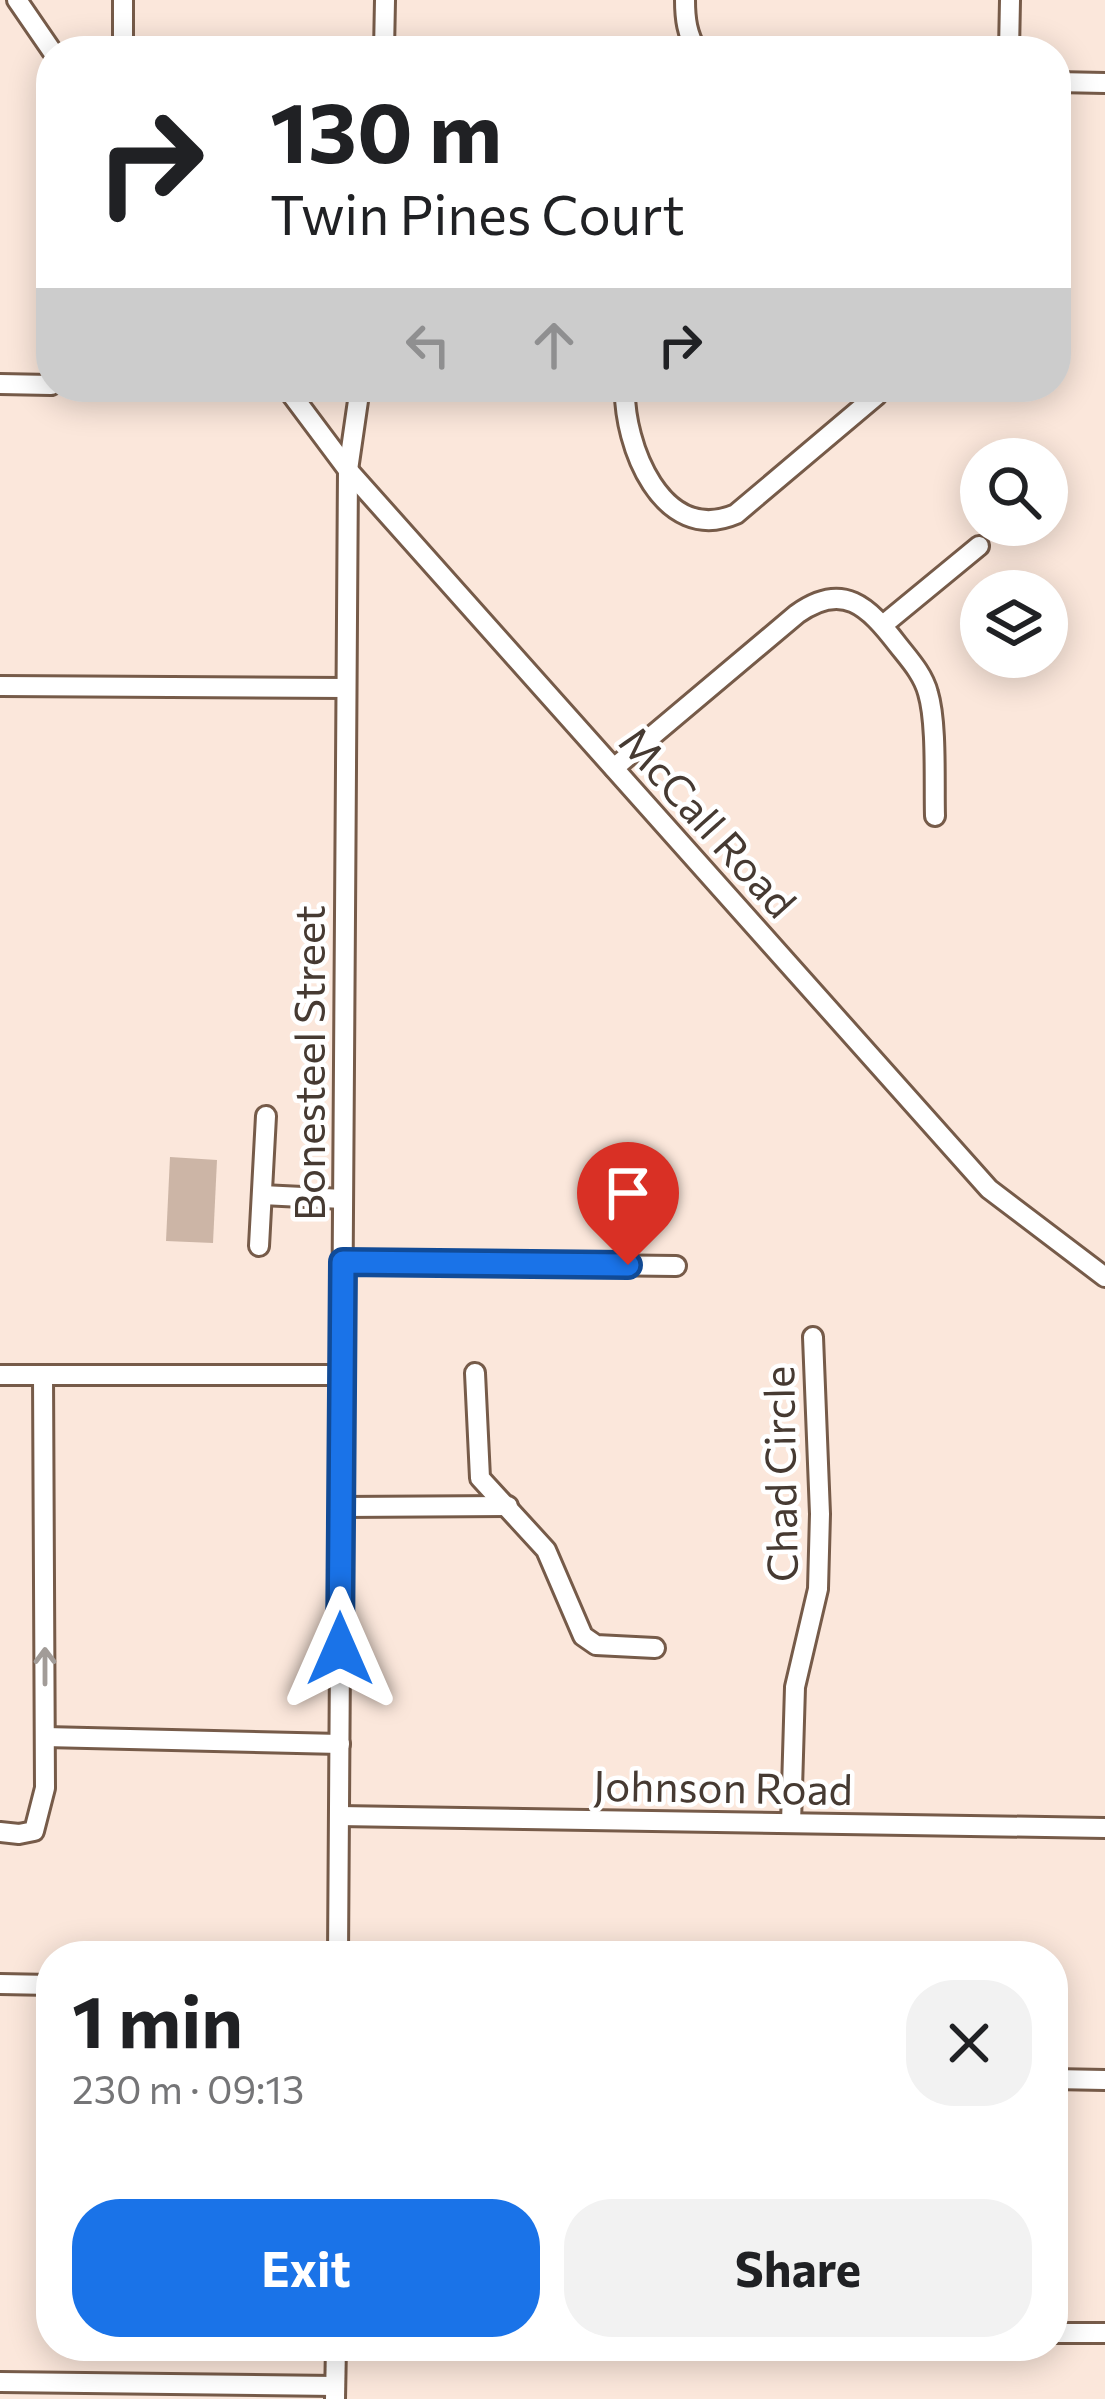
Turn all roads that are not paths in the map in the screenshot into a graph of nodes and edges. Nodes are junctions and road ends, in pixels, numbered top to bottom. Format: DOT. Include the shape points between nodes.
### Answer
graph roads {
  1 [pos="17,0"];
  2 [pos="123,0"];
  3 [pos="385,0"];
  4 [pos="685,0"];
  5 [pos="1010,0"];
  6 [pos="42,36"];
  7 [pos="123,36"];
  8 [pos="384,36"];
  9 [pos="689,36"];
  10 [pos="1009,36"];
  11 [pos="1071,82"];
  12 [pos="1105,83"];
  13 [pos="0,384"];
  14 [pos="36,385"];
  15 [pos="297,402"];
  16 [pos="358,402"];
  17 [pos="627,402"];
  18 [pos="868,402"];
  19 [pos="348,470"];
  20 [pos="979,546"];
  21 [pos="883,625"];
  22 [pos="0,686"];
  23 [pos="346,688"];
  24 [pos="614,769"];
  25 [pos="935,816"];
  26 [pos="266,1116"];
  27 [pos="262,1195"];
  28 [pos="343,1198"];
  29 [pos="260,1246"];
  30 [pos="343,1262"];
  31 [pos="676,1266"];
  32 [pos="1105,1277"];
  33 [pos="813,1337"];
  34 [pos="475,1373"];
  35 [pos="342,1375"];
  36 [pos="0,1376"];
  37 [pos="44,1376"];
  38 [pos="508,1506"];
  39 [pos="341,1507"];
  40 [pos="655,1648"];
  41 [pos="45,1737"];
  42 [pos="340,1744"];
  43 [pos="339,1816"];
  44 [pos="791,1823"];
  45 [pos="1105,1828"];
  46 [pos="0,1832"];
  47 [pos="338,1941"];
  48 [pos="0,1984"];
  49 [pos="36,1985"];
  50 [pos="1068,2079"];
  51 [pos="1105,2080"];
  52 [pos="1068,2333"];
  53 [pos="1105,2333"];
  54 [pos="336,2361"];
  55 [pos="0,2382"];
  56 [pos="335,2392"];
  1 -- 6 [label="street"];
  2 -- 7 [label="street"];
  3 -- 8 [label="street"];
  4 -- 9 [label="street"];
  5 -- 10 [label="street"];
  11 -- 12 [label="street"];
  13 -- 14 [label="street"];
  15 -- 19 [label="street, McCall Road"];
  16 -- 19 [label="street, Bonesteel Street"];
  17 -- 18 [label="street" via="632,444 648,478 687,516 714,521 736,514"];
  19 -- 23 [label="street, Bonesteel Street"];
  19 -- 24 [label="street, McCall Road"];
  20 -- 21 [label="street"];
  21 -- 24 [label="street" via="849,600 813,603"];
  21 -- 25 [label="street" via="928,693"];
  22 -- 23 [label="street"];
  23 -- 28 [label="street, Bonesteel Street"];
  24 -- 32 [label="street, McCall Road" via="989,1189"];
  26 -- 27 [label="street"];
  27 -- 28 [label="street"];
  27 -- 29 [label="street"];
  28 -- 30 [label="street, Bonesteel Street"];
  30 -- 31 [label="street"];
  30 -- 35 [label="street, Bonesteel Street"];
  33 -- 44 [label="street, Chad Circle" via="818,1589 794,1688"];
  34 -- 38 [label="street" via="480,1478"];
  35 -- 37 [label="street"];
  35 -- 39 [label="street, Bonesteel Street"];
  36 -- 37 [label="street"];
  41 -- 37 [label="street, one-way"];
  38 -- 39 [label="street"];
  38 -- 40 [label="street" via="546,1550 583,1636 596,1645"];
  39 -- 42 [label="street, Bonesteel Street"];
  41 -- 42 [label="street"];
  41 -- 46 [label="street" via="34,1832"];
  42 -- 43 [label="street, Bonesteel Street"];
  43 -- 44 [label="street, Johnson Road"];
  43 -- 47 [label="street, Bonesteel Street"];
  44 -- 45 [label="street, Johnson Road"];
  48 -- 49 [label="street"];
  50 -- 51 [label="street"];
  52 -- 53 [label="street"];
  54 -- 56 [label="street"];
  55 -- 56 [label="street"];
}
